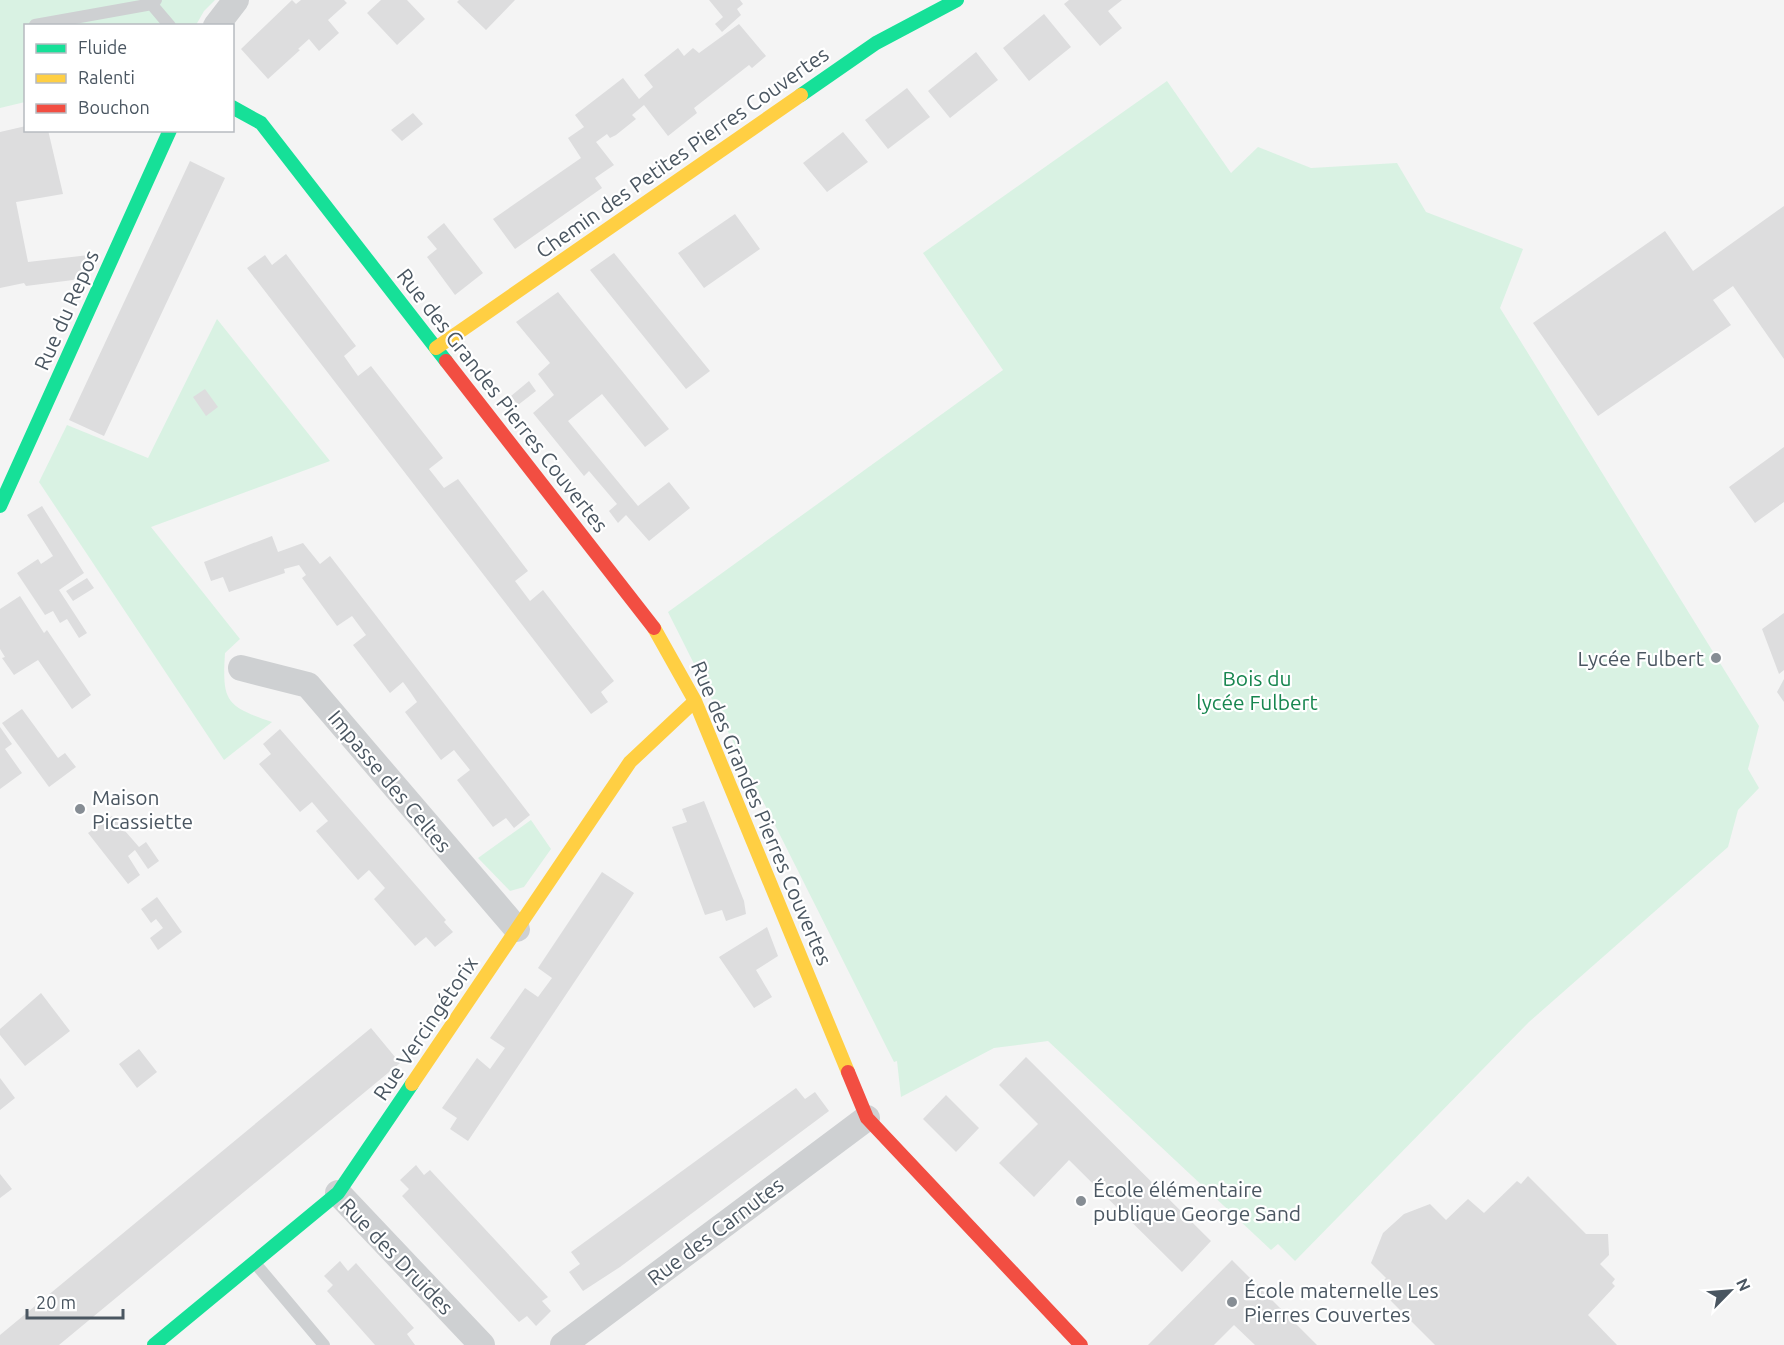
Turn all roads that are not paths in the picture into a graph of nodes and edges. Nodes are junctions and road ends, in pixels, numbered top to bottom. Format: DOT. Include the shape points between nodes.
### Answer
graph roads {
  1 [pos="236,0"];
  2 [pos="957,0"];
  3 [pos="152,1"];
  4 [pos="40,24"];
  5 [pos="169,24"];
  6 [pos="218,24"];
  7 [pos="234,108"];
  8 [pos="169,132"];
  9 [pos="436,348"];
  10 [pos="0,506"];
  11 [pos="241,668"];
  12 [pos="695,701"];
  13 [pos="517,929"];
  14 [pos="867,1118"];
  15 [pos="338,1193"];
  16 [pos="254,1262"];
  17 [pos="154,1345"];
  18 [pos="324,1345"];
  19 [pos="482,1345"];
  20 [pos="563,1345"];
  21 [pos="1081,1345"];
  1 -- 6 [label="street"];
  2 -- 9 [label="street, Chemin des Petites Pierres Couvertes" via="876,43"];
  3 -- 4 [label="lane"];
  3 -- 5 [label="lane"];
  7 -- 9 [label="street, Rue des Grandes Pierres Couvertes" via="261,123"];
  8 -- 10 [label="street, Rue du Repos"];
  9 -- 12 [label="street, Rue des Grandes Pierres Couvertes" via="660,636"];
  11 -- 13 [label="street, Impasse des Celtes" via="308,685"];
  12 -- 13 [label="street, Rue Vercingétorix" via="630,762"];
  12 -- 14 [label="street, Rue des Grandes Pierres Couvertes"];
  13 -- 15 [label="street, Rue Vercingétorix"];
  14 -- 20 [label="street, Rue des Carnutes"];
  14 -- 21 [label="street, Rue des Grandes Pierres Couvertes"];
  15 -- 16 [label="street, Rue Vercingétorix"];
  15 -- 19 [label="street, Rue des Druides"];
  16 -- 17 [label="street, Rue Vercingétorix"];
  16 -- 18 [label="lane"];
}
